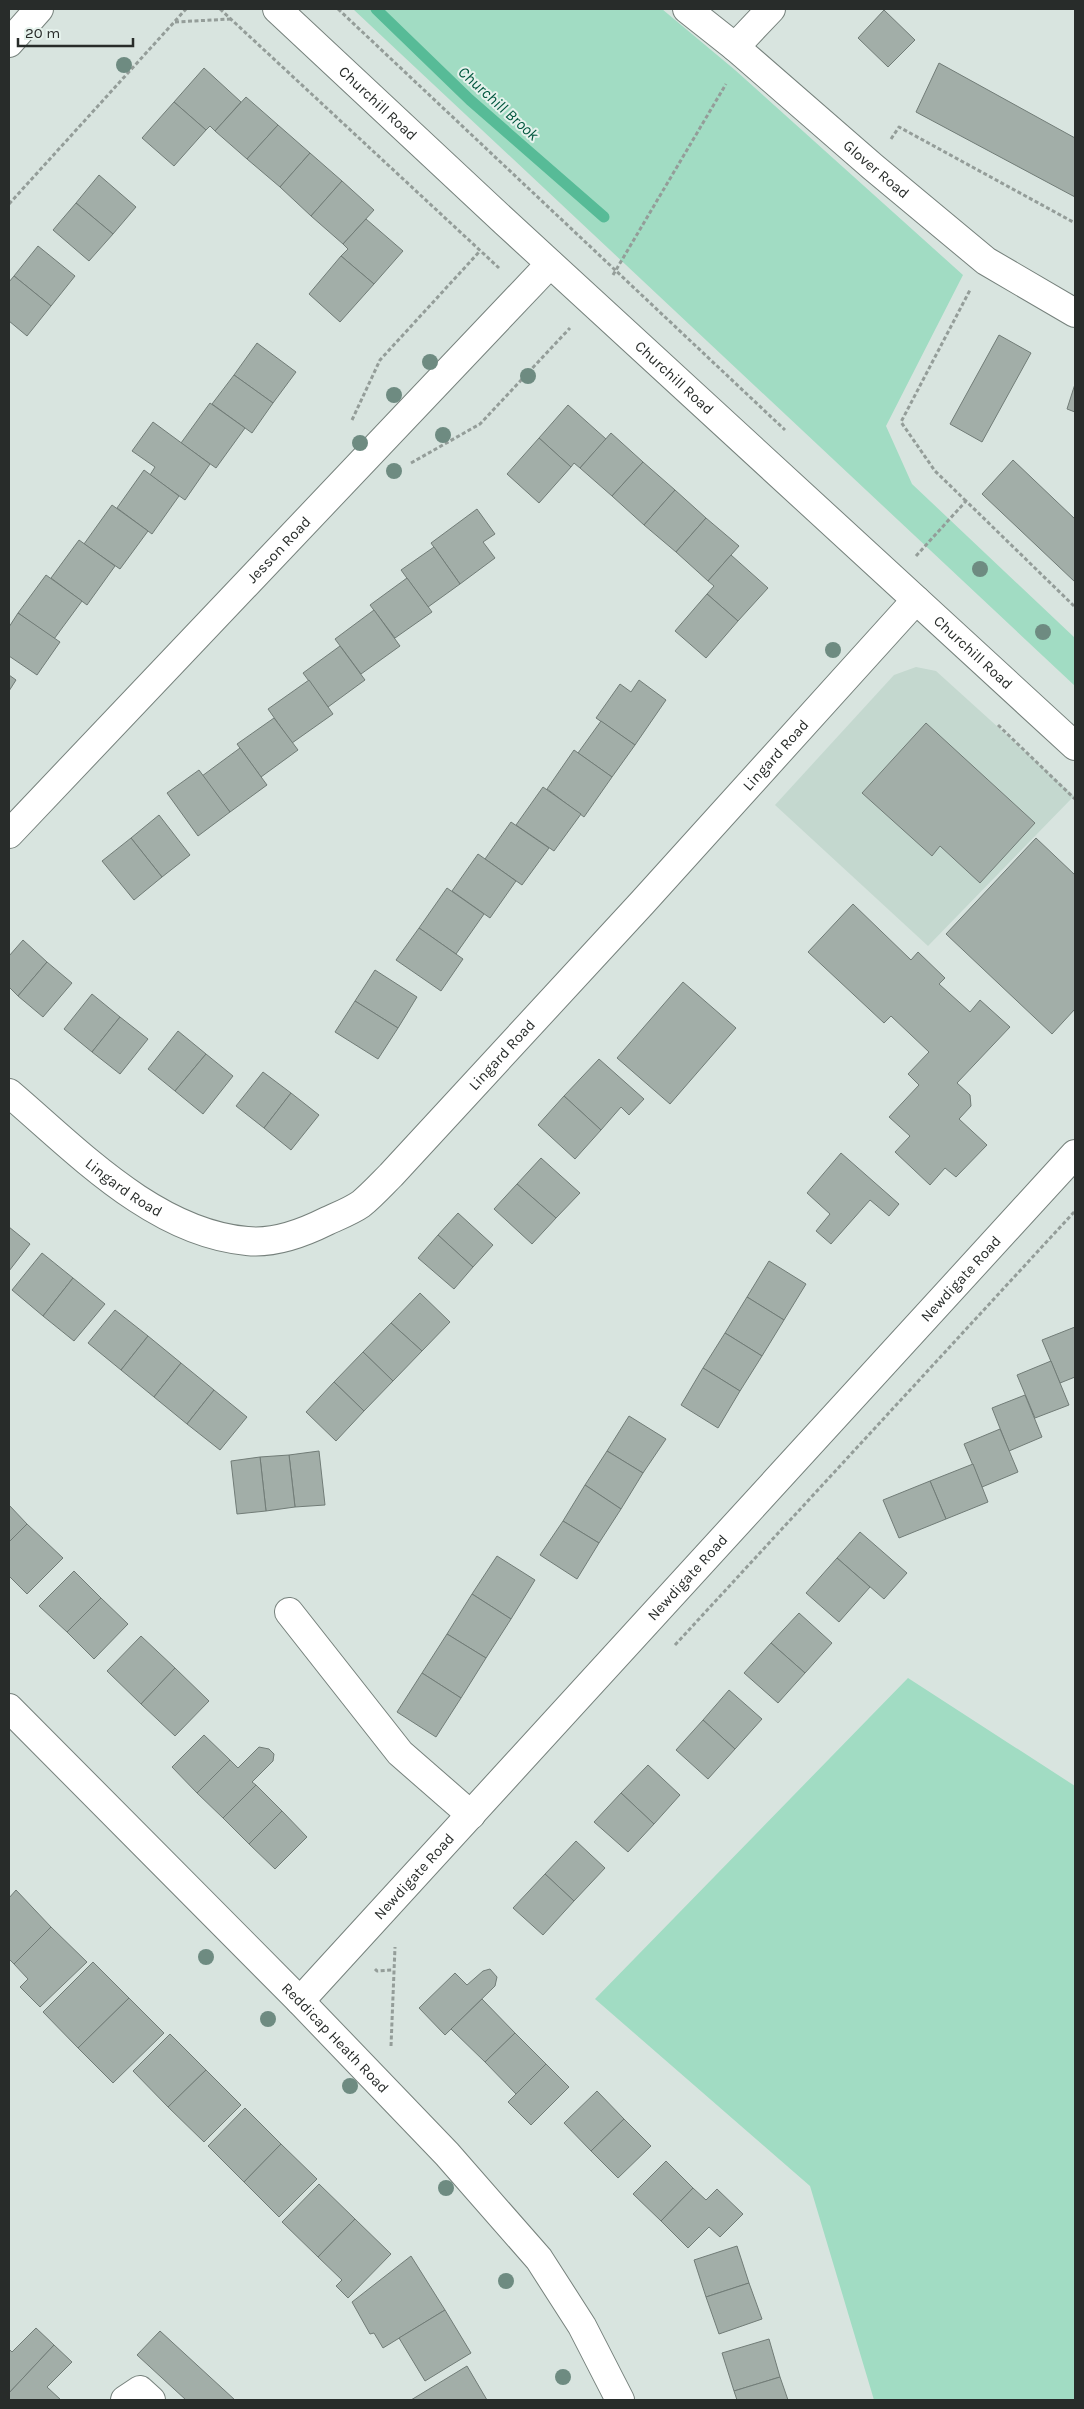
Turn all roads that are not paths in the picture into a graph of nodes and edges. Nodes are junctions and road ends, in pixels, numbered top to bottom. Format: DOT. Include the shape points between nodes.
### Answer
graph roads {
  1 [pos="39,9"];
  2 [pos="277,9"];
  3 [pos="687,9"];
  4 [pos="771,9"];
  5 [pos="9,42"];
  6 [pos="735,47"];
  7 [pos="550,264"];
  8 [pos="1075,313"];
  9 [pos="916,600"];
  10 [pos="1075,746"];
  11 [pos="9,834"];
  12 [pos="9,1093"];
  13 [pos="1075,1154"];
  14 [pos="288,1612"];
  15 [pos="9,1708"];
  16 [pos="471,1815"];
  17 [pos="300,2001"];
  18 [pos="125,2400"];
  19 [pos="152,2400"];
  20 [pos="620,2400"];
  1 -- 5 [label="street"];
  2 -- 7 [label="street, Churchill Road"];
  3 -- 6 [label="street, Glover Road"];
  4 -- 6 [label="street"];
  6 -- 8 [label="street, Glover Road" via="986,261"];
  7 -- 9 [label="street, Churchill Road"];
  7 -- 11 [label="street, Jesson Road"];
  9 -- 10 [label="street, Churchill Road"];
  9 -- 12 [label="street, Lingard Road" via="497,1061 360,1205 309,1230 276,1240 247,1241 199,1232 152,1208 108,1178"];
  13 -- 16 [label="street, Newdigate Road"];
  14 -- 16 [label="street" via="400,1753"];
  15 -- 17 [label="street, Reddicap Heath Road"];
  16 -- 17 [label="street, Newdigate Road"];
  17 -- 20 [label="street, Reddicap Heath Road" via="447,2154 539,2259 582,2326"];
  18 -- 19 [label="street" via="140,2390"];
}
